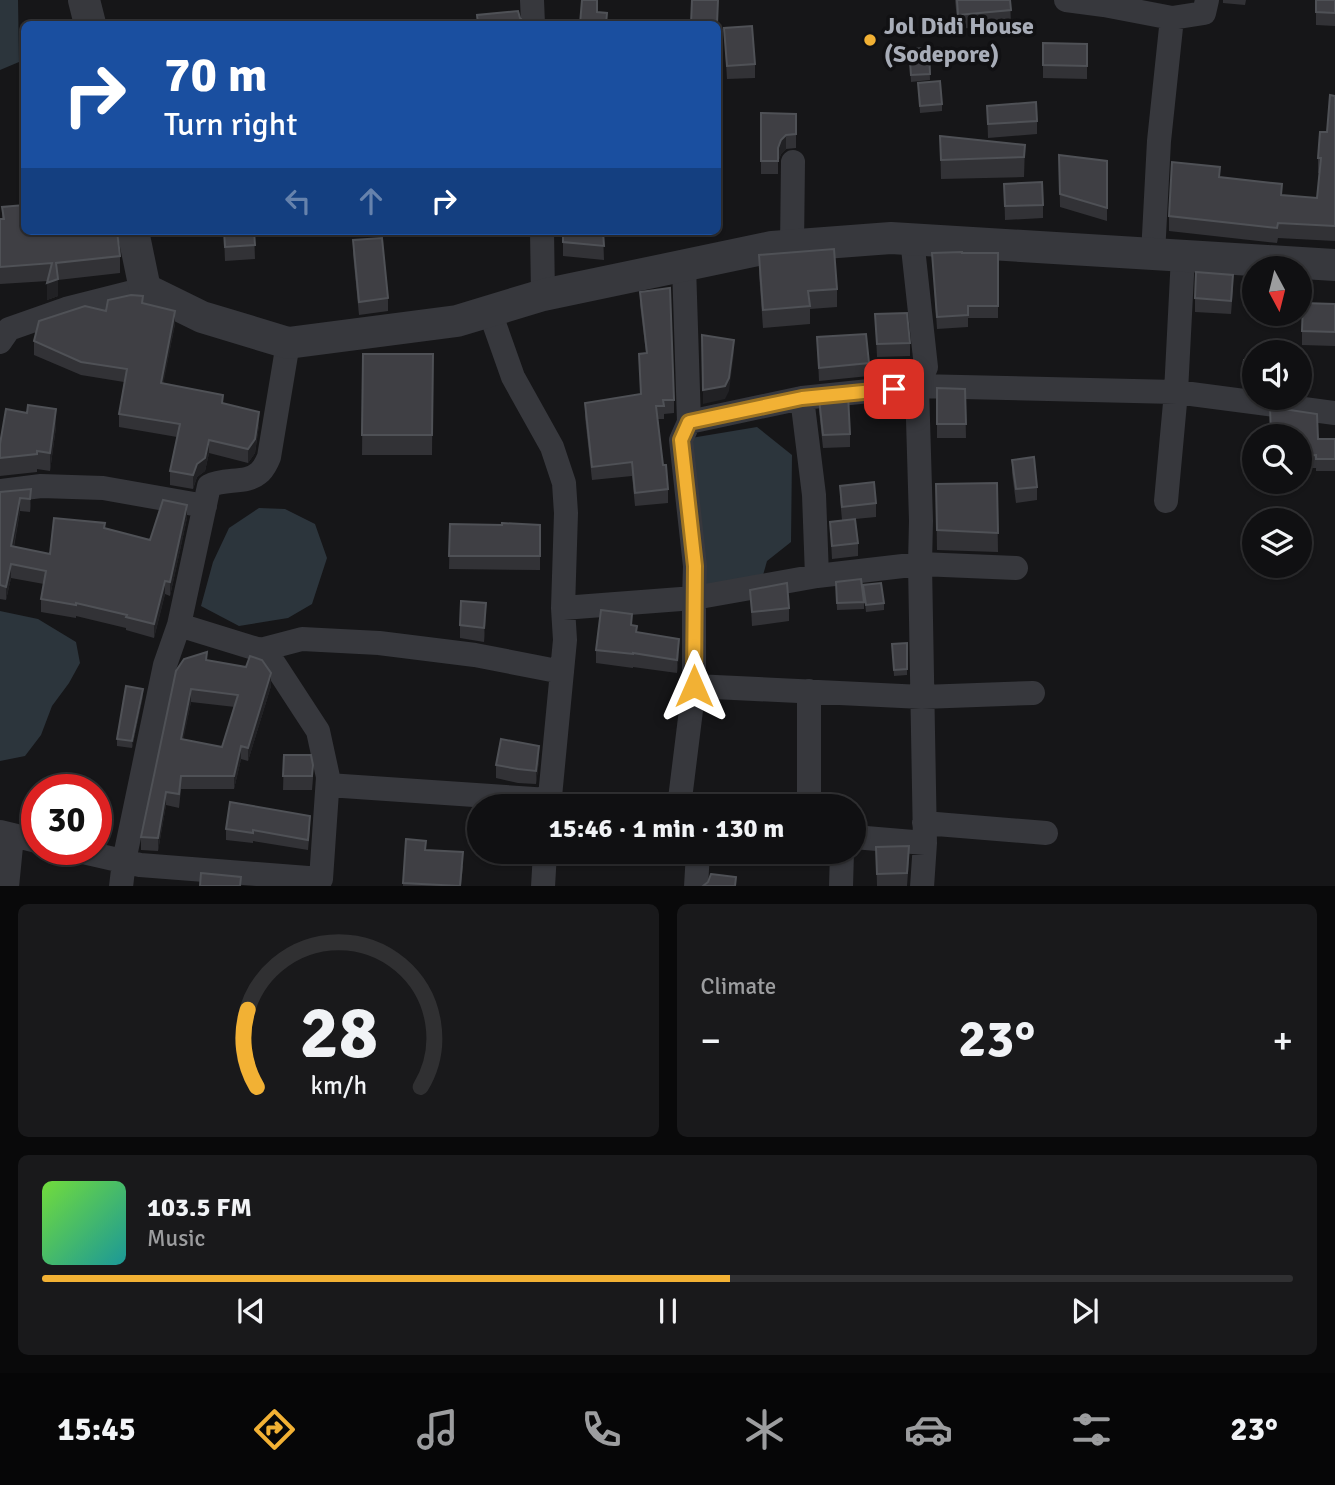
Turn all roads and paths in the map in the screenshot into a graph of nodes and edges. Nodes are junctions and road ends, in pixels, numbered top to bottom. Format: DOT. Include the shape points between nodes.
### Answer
graph roads {
  1 [pos="84,0"];
  2 [pos="532,0"];
  3 [pos="1066,0"];
  4 [pos="1207,0"];
  5 [pos="1172,18"];
  6 [pos="89,21"];
  7 [pos="533,21"];
  8 [pos="793,162"];
  9 [pos="134,235"];
  10 [pos="541,235"];
  11 [pos="912,239"];
  12 [pos="792,246"];
  13 [pos="1168,255"];
  14 [pos="1335,265"];
  15 [pos="684,266"];
  16 [pos="145,289"];
  17 [pos="542,295"];
  18 [pos="490,312"];
  19 [pos="0,342"];
  20 [pos="289,343"];
  21 [pos="917,386"];
  22 [pos="1176,392"];
  23 [pos="802,398"];
  24 [pos="1335,413"];
  25 [pos="689,422"];
  26 [pos="0,491"];
  27 [pos="1166,501"];
  28 [pos="205,506"];
  29 [pos="920,564"];
  30 [pos="1016,568"];
  31 [pos="817,576"];
  32 [pos="694,598"];
  33 [pos="563,608"];
  34 [pos="179,625"];
  35 [pos="260,650"];
  36 [pos="562,672"];
  37 [pos="694,686"];
  38 [pos="809,691"];
  39 [pos="1033,693"];
  40 [pos="922,697"];
  41 [pos="328,785"];
  42 [pos="550,794"];
  43 [pos="681,794"];
  44 [pos="809,794"];
  45 [pos="467,796"];
  46 [pos="1046,832"];
  47 [pos="924,833"];
  48 [pos="6,834"];
  49 [pos="866,836"];
  50 [pos="112,858"];
  51 [pos="124,861"];
  52 [pos="544,864"];
  53 [pos="697,864"];
  54 [pos="842,864"];
  55 [pos="321,883"];
  56 [pos="7,886"];
  57 [pos="121,886"];
  58 [pos="543,886"];
  59 [pos="696,886"];
  60 [pos="841,886"];
  61 [pos="922,886"];
  1 -- 6 [label="street"];
  2 -- 7 [label="street"];
  3 -- 5 [label="street"];
  4 -- 5 [label="street" via="1204,13"];
  5 -- 13 [label="street" via="1159,141"];
  8 -- 12 [label="street"];
  9 -- 16 [label="street"];
  10 -- 17 [label="street"];
  11 -- 12 [label="street"];
  11 -- 13 [label="street"];
  11 -- 21 [label="street" via="926,367"];
  12 -- 15 [label="street"];
  13 -- 14 [label="street"];
  13 -- 22 [label="street"];
  15 -- 17 [label="street"];
  15 -- 25 [label="street"];
  16 -- 19 [label="street" via="9,329"];
  16 -- 20 [label="street" via="202,317"];
  17 -- 18 [label="street"];
  18 -- 20 [label="street" via="457,321"];
  18 -- 33 [label="street" via="513,377 552,447 564,483"];
  20 -- 28 [label="street" via="269,457 250,478 209,486"];
  21 -- 22 [label="street"];
  21 -- 23 [label="street"];
  21 -- 29 [label="street"];
  22 -- 24 [label="street"];
  22 -- 27 [label="street"];
  23 -- 25 [label="street"];
  23 -- 31 [label="street" via="814,495"];
  25 -- 32 [label="street" via="681,440 695,566"];
  26 -- 28 [label="street" via="41,486 103,488"];
  28 -- 34 [label="street"];
  29 -- 30 [label="street"];
  29 -- 31 [label="street"];
  29 -- 40 [label="street"];
  31 -- 32 [label="street"];
  32 -- 33 [label="street"];
  32 -- 37 [label="street"];
  33 -- 36 [label="street"];
  34 -- 35 [label="street"];
  34 -- 51 [label="street" via="164,665"];
  35 -- 36 [label="street" via="302,639 379,643"];
  35 -- 41 [label="street" via="273,662 318,731"];
  36 -- 42 [label="street"];
  37 -- 38 [label="street"];
  37 -- 43 [label="street"];
  38 -- 40 [label="street"];
  38 -- 44 [label="street"];
  39 -- 40 [label="street"];
  40 -- 47 [label="street"];
  41 -- 45 [label="street"];
  41 -- 55 [label="street"];
  46 -- 47 [label="street"];
  47 -- 49 [label="street"];
  47 -- 61 [label="street"];
  48 -- 56 [label="street"];
  50 -- 51 [label="street"];
  51 -- 55 [label="street"];
  51 -- 57 [label="street"];
  52 -- 58 [label="street"];
  53 -- 59 [label="street"];
  54 -- 60 [label="street"];
}
